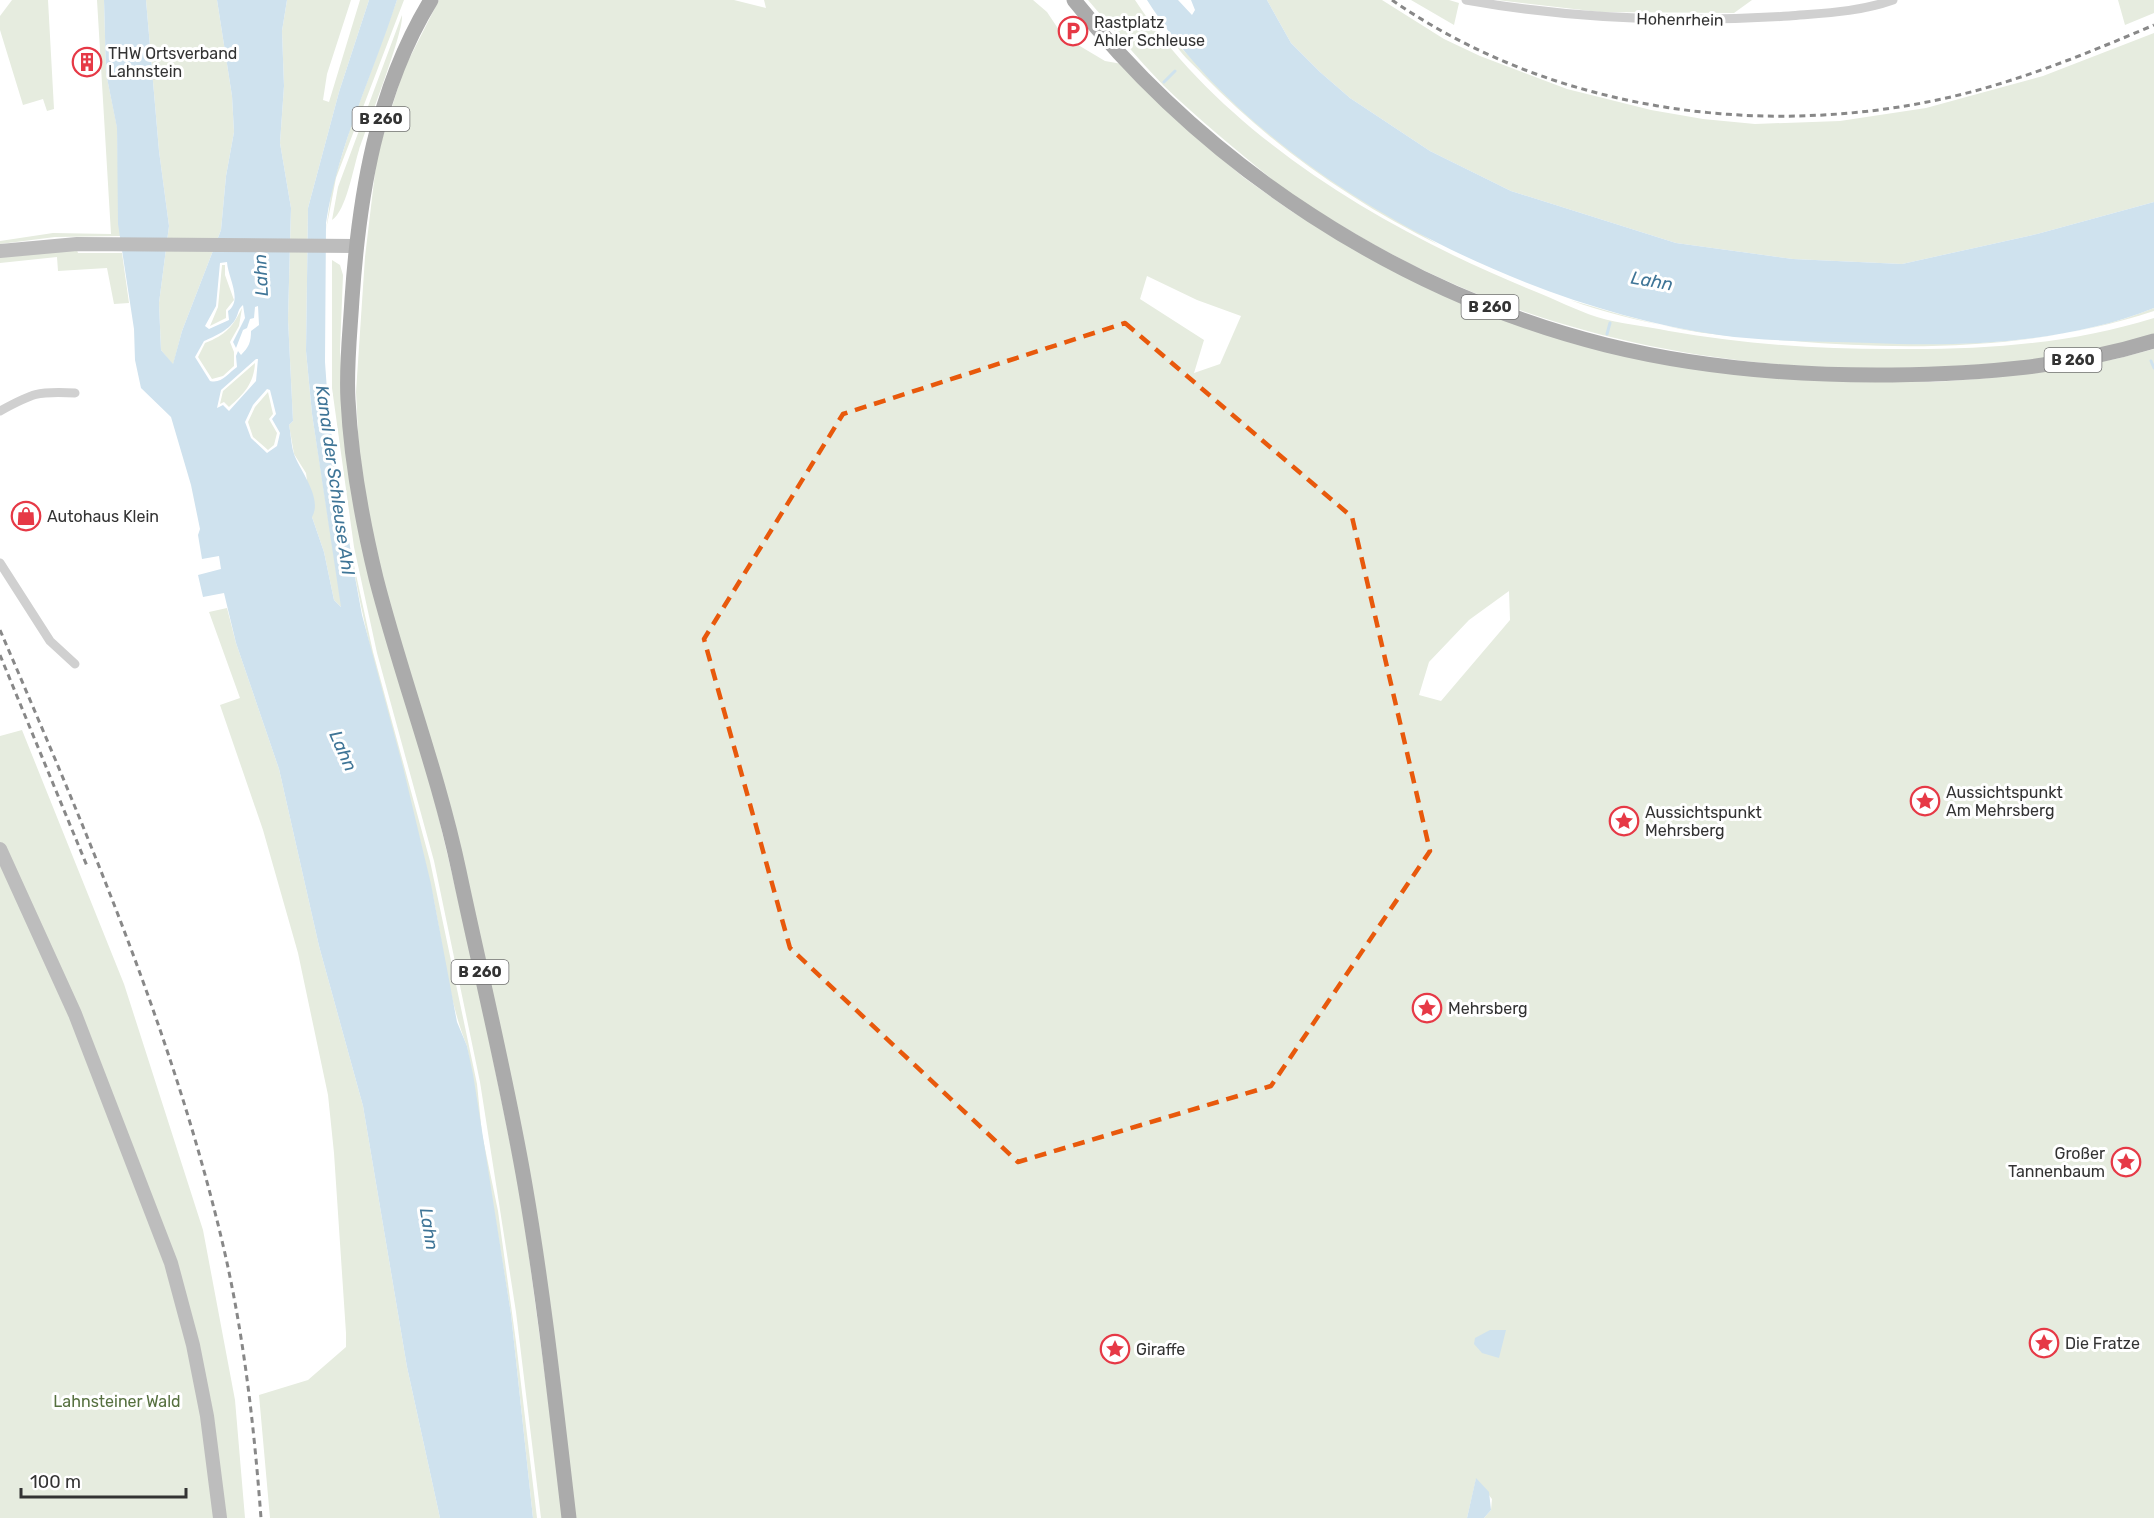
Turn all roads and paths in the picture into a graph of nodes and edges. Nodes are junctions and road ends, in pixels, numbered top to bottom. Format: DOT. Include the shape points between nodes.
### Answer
graph roads {
  1 [pos="431,0"];
  2 [pos="1074,0"];
  3 [pos="1466,0"];
  4 [pos="1893,0"];
  5 [pos="350,246"];
  6 [pos="0,251"];
  7 [pos="2154,341"];
  8 [pos="75,393"];
  9 [pos="0,411"];
  10 [pos="0,562"];
  11 [pos="75,664"];
  12 [pos="0,849"];
  13 [pos="220,1518"];
  14 [pos="569,1518"];
  1 -- 5 [label="main road, B 260" via="402,56 380,123"];
  2 -- 7 [label="main road, B 260" via="1167,101 1267,184 1383,257 1487,306 1545,327 1668,358 1813,374 1990,371 2097,356"];
  3 -- 4 [label="street, Hohenrhein" via="1600,17 1735,20 1850,11"];
  5 -- 6 [label="street" via="77,244"];
  5 -- 14 [label="main road, B 260" via="348,396 357,482 376,579 451,832 524,1181"];
  8 -- 9 [label="street" via="42,391"];
  10 -- 11 [label="street" via="50,641"];
  12 -- 13 [label="street" via="75,1014 171,1263 207,1416"];
}
